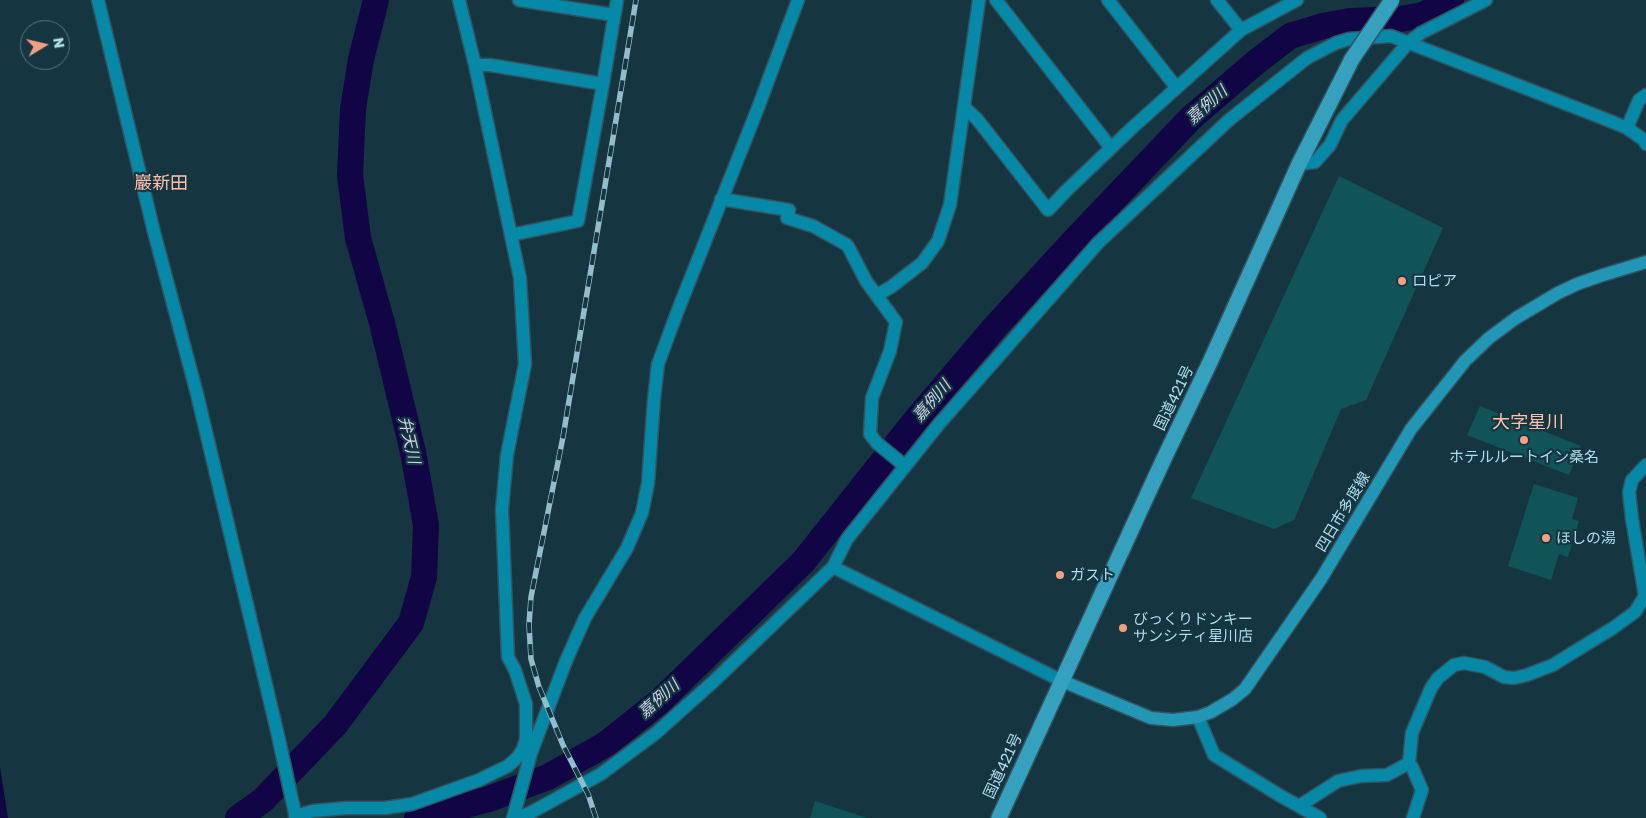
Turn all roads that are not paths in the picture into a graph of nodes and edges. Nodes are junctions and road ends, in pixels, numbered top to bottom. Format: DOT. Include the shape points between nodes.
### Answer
graph roads {
  1 [pos="98,0"];
  2 [pos="459,0"];
  3 [pos="523,0"];
  4 [pos="617,0"];
  5 [pos="798,0"];
  6 [pos="979,0"];
  7 [pos="996,0"];
  8 [pos="1108,0"];
  9 [pos="1217,0"];
  10 [pos="1297,0"];
  11 [pos="1392,0"];
  12 [pos="1486,0"];
  13 [pos="614,15"];
  14 [pos="1241,30"];
  15 [pos="1408,43"];
  16 [pos="475,65"];
  17 [pos="603,84"];
  18 [pos="1176,87"];
  19 [pos="1643,97"];
  20 [pos="965,108"];
  21 [pos="1628,126"];
  22 [pos="1646,144"];
  23 [pos="1111,148"];
  24 [pos="1299,164"];
  25 [pos="721,199"];
  26 [pos="511,234"];
  27 [pos="1646,262"];
  28 [pos="877,295"];
  29 [pos="902,464"];
  30 [pos="1646,465"];
  31 [pos="832,567"];
  32 [pos="1645,591"];
  33 [pos="1062,681"];
  34 [pos="1198,718"];
  35 [pos="527,751"];
  36 [pos="1408,763"];
  37 [pos="1299,806"];
  38 [pos="514,815"];
  39 [pos="296,817"];
  40 [pos="999,818"];
  41 [pos="1320,818"];
  42 [pos="1413,818"];
  1 -- 39 [label="street" via="199,404"];
  2 -- 16 [label="street"];
  3 -- 13 [label="street"];
  4 -- 13 [label="street"];
  5 -- 25 [label="street"];
  6 -- 20 [label="street"];
  7 -- 23 [label="street"];
  8 -- 18 [label="street"];
  9 -- 14 [label="street"];
  10 -- 14 [label="street"];
  11 -- 24 [label="highway, 国道421号, bridge" via="1352,59"];
  12 -- 15 [label="street"];
  13 -- 17 [label="street"];
  14 -- 18 [label="street"];
  15 -- 21 [label="street"];
  15 -- 24 [label="street" via="1342,120 1330,145 1315,162"];
  15 -- 29 [label="street" via="1391,36 1336,43 1307,58 1229,120 1098,243"];
  16 -- 17 [label="street"];
  16 -- 26 [label="street"];
  17 -- 26 [label="street" via="578,221"];
  18 -- 23 [label="street"];
  19 -- 21 [label="street"];
  20 -- 23 [label="street" via="1048,210"];
  20 -- 28 [label="street" via="950,205 938,241 922,263"];
  21 -- 22 [label="street"];
  24 -- 33 [label="highway, 国道421号"];
  25 -- 28 [label="street" via="789,210 787,218 813,226 838,240 850,250"];
  25 -- 35 [label="street" via="658,364 648,484 642,513 626,548 585,618"];
  26 -- 35 [label="street" via="520,278 524,364 507,455 502,509 508,657 526,704"];
  27 -- 34 [label="main road, 四日市多度線" via="1558,293 1516,318 1465,361 1411,429 1321,579 1245,689"];
  28 -- 29 [label="street" via="896,322 890,351 872,398 870,434"];
  29 -- 31 [label="street" via="847,539"];
  30 -- 32 [label="street" via="1632,480 1629,492"];
  31 -- 33 [label="street"];
  31 -- 38 [label="street" via="656,733 601,774 530,813"];
  32 -- 36 [label="street" via="1635,612 1613,628 1561,660 1527,676 1504,677 1485,667 1464,662 1447,670 1426,699 1412,733"];
  33 -- 34 [label="main road, 四日市多度線" via="1151,718"];
  33 -- 40 [label="highway, 国道421号"];
  34 -- 37 [label="street" via="1214,754"];
  35 -- 38 [label="street"];
  35 -- 39 [label="street" via="495,773 412,804 329,809"];
  36 -- 37 [label="street" via="1388,775 1338,781"];
  36 -- 42 [label="street" via="1422,790"];
  37 -- 41 [label="street"];
}
